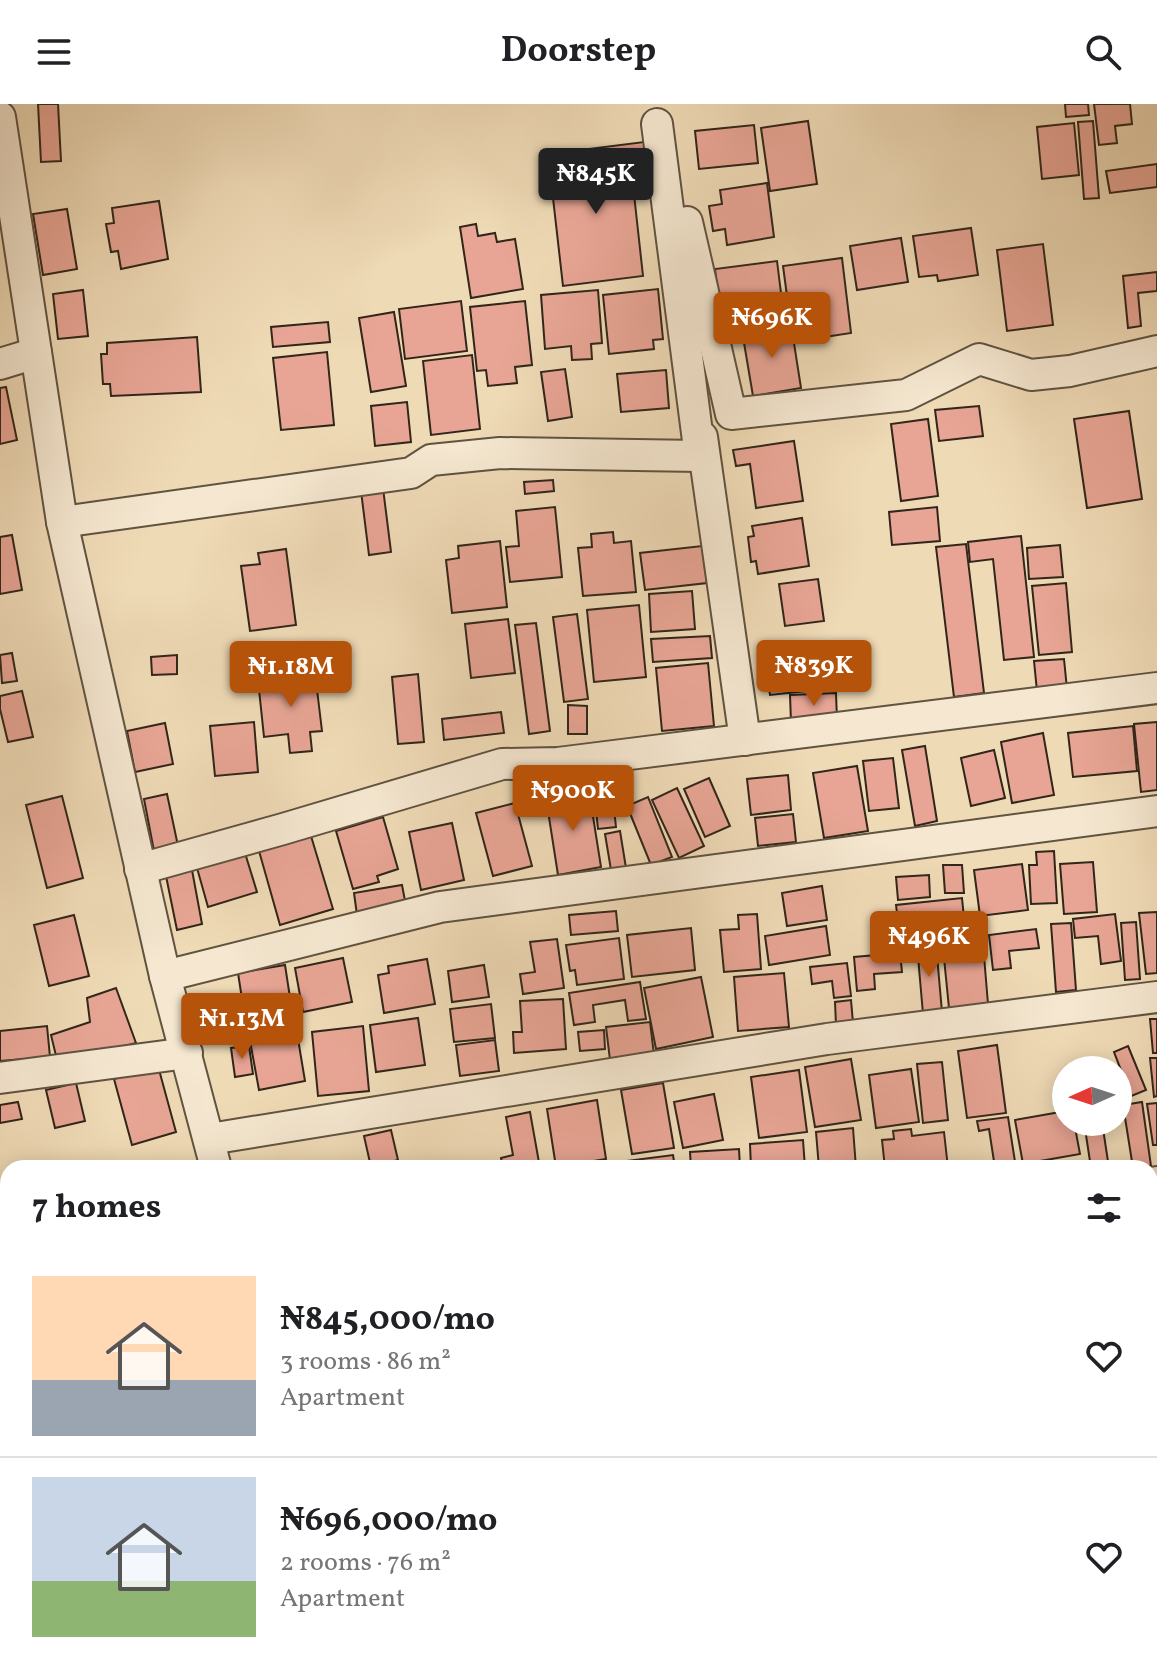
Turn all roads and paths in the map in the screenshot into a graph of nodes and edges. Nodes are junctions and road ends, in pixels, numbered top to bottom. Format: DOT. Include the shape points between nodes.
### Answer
graph roads {
  1 [pos="657,111"];
  2 [pos="0,117"];
  3 [pos="1157,351"];
  4 [pos="36,353"];
  5 [pos="0,364"];
  6 [pos="62,522"];
  7 [pos="1157,688"];
  8 [pos="745,740"];
  9 [pos="1157,811"];
  10 [pos="140,869"];
  11 [pos="165,976"];
  12 [pos="1157,997"];
  13 [pos="187,1053"];
  14 [pos="0,1078"];
  15 [pos="213,1154"];
  1 -- 3 [label="street" via="731,414 906,395 979,359 1031,375"];
  1 -- 6 [label="street" via="700,456 500,453 431,460 411,473"];
  1 -- 8 [label="street"];
  2 -- 4 [label="street"];
  4 -- 5 [label="street"];
  4 -- 6 [label="street"];
  6 -- 10 [label="street"];
  7 -- 8 [label="street"];
  8 -- 10 [label="street" via="558,763 502,764"];
  9 -- 11 [label="street" via="440,907"];
  10 -- 11 [label="street"];
  11 -- 13 [label="street"];
  12 -- 15 [label="street" via="827,1039"];
  13 -- 14 [label="street"];
  13 -- 15 [label="street"];
}
